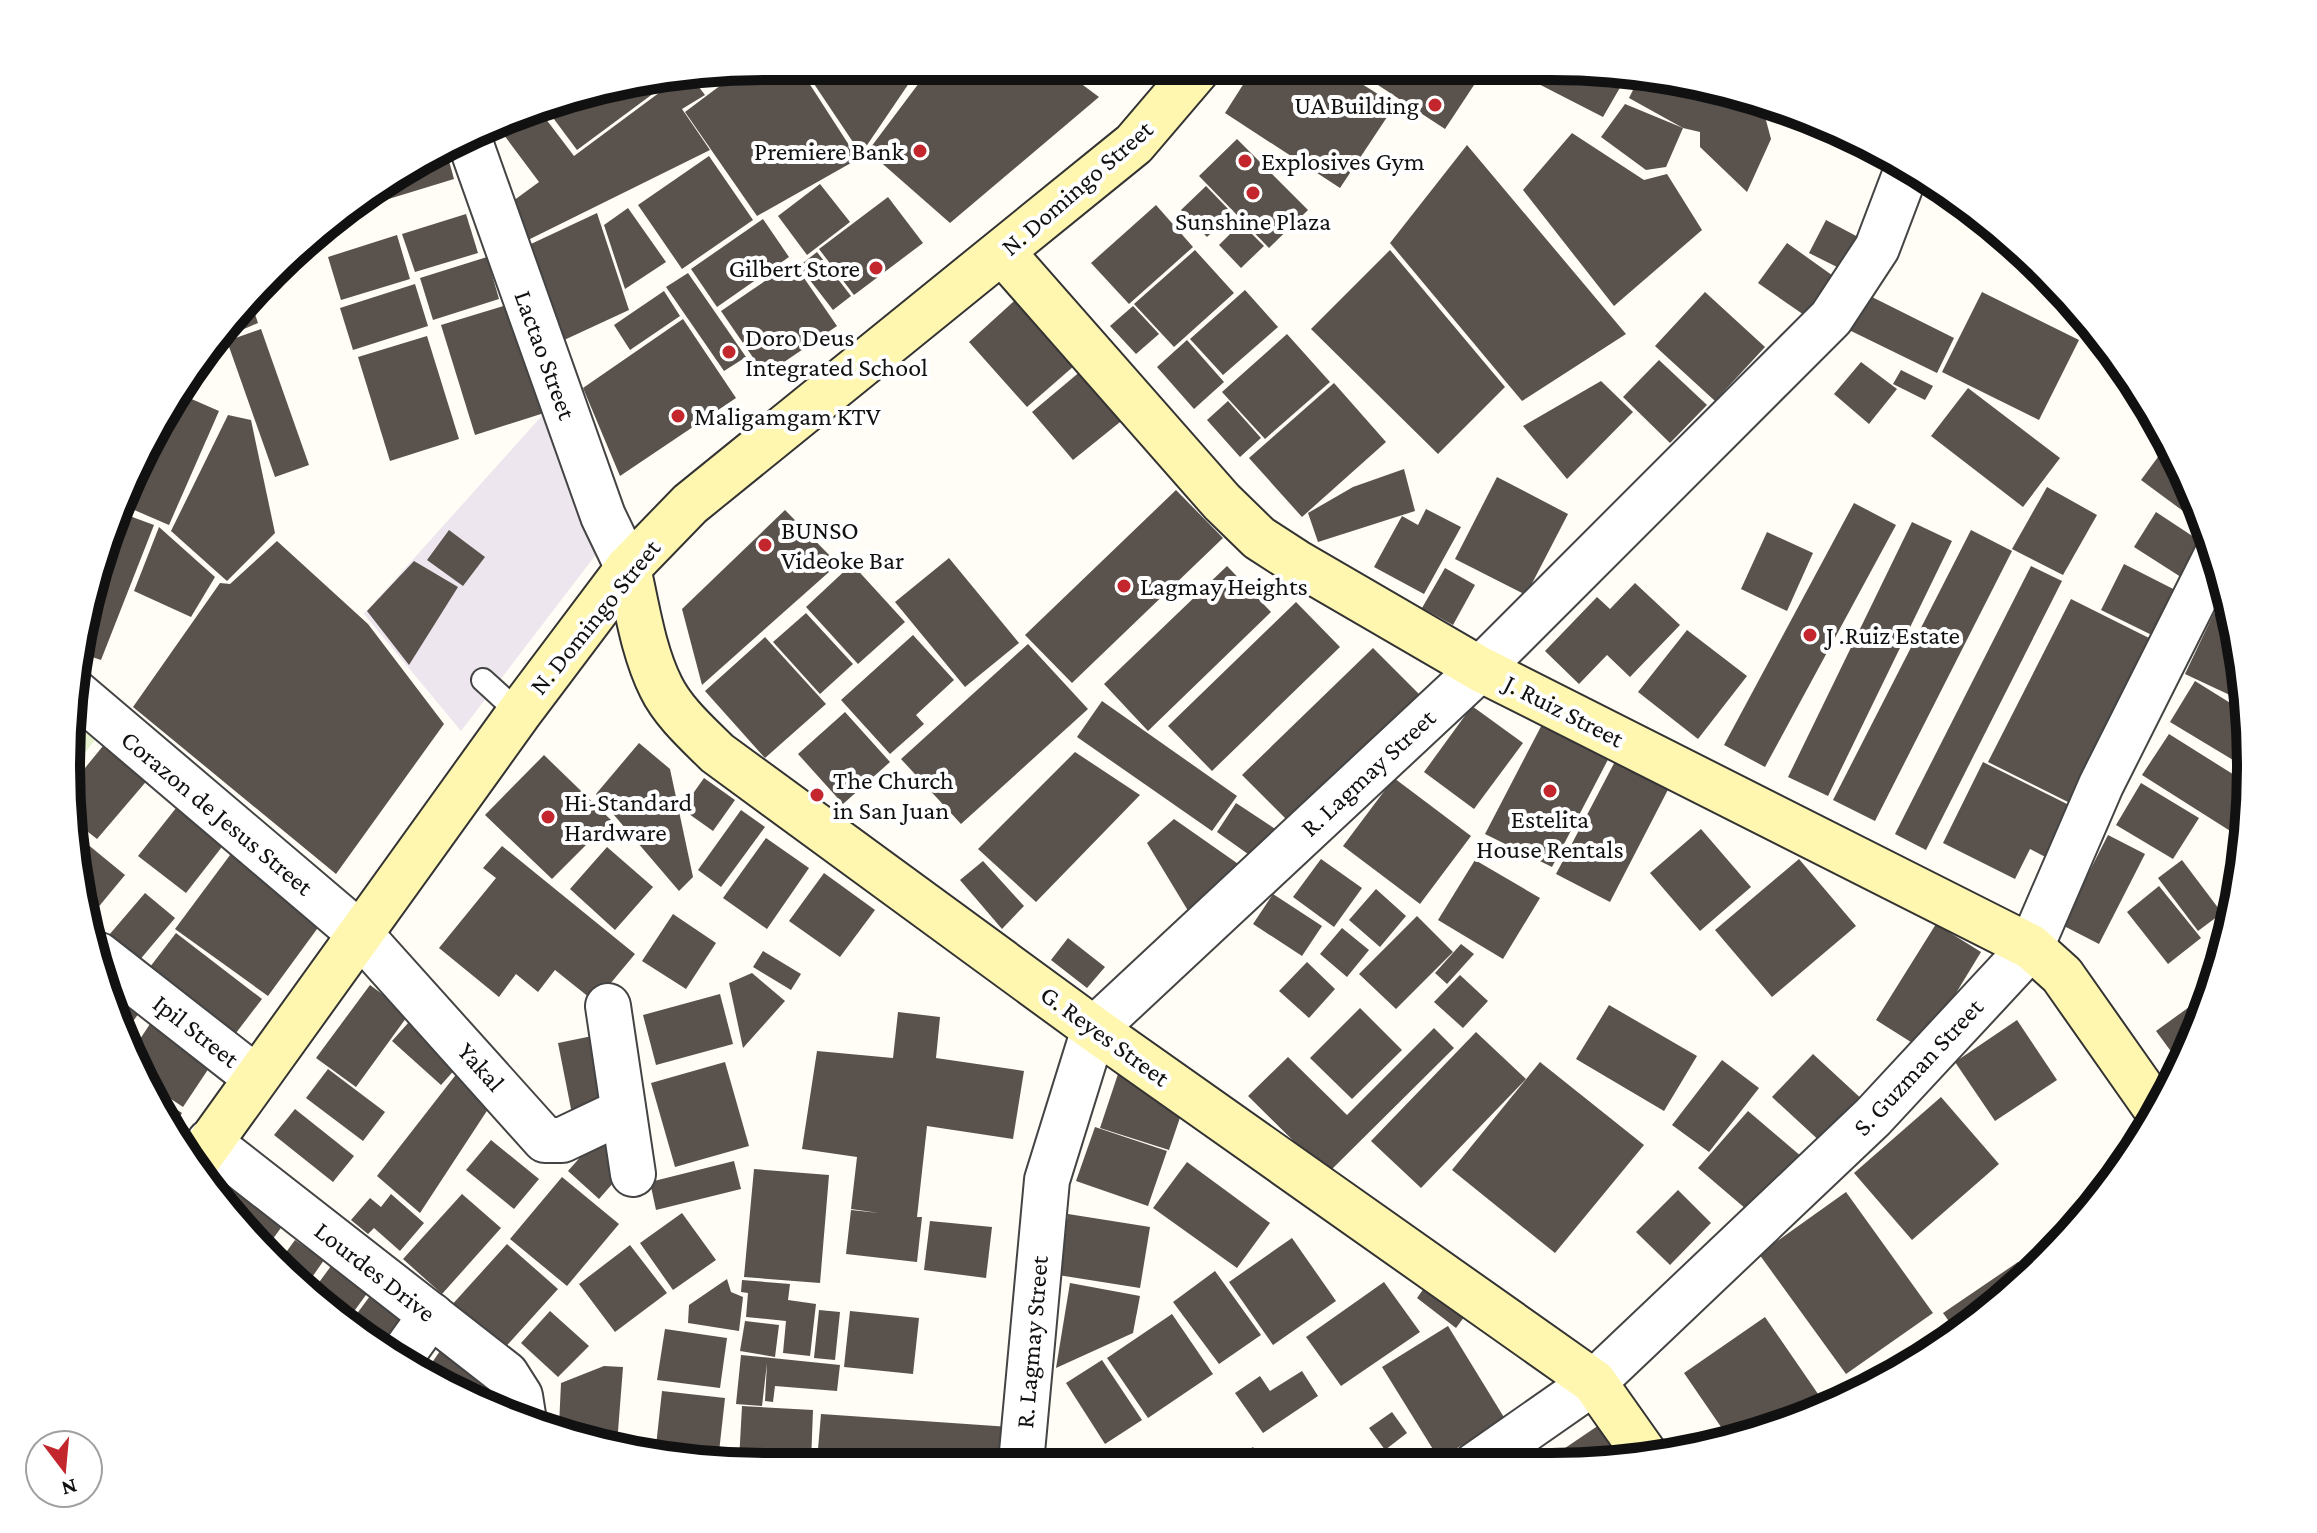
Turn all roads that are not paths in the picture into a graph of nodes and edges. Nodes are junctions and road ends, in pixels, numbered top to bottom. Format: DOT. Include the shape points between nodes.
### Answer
graph roads {
  1 [pos="1177,80"];
  2 [pos="472,147"];
  3 [pos="1904,178"];
  4 [pos="1003,253"];
  5 [pos="628,568"];
  6 [pos="2209,571"];
  7 [pos="1480,669"];
  8 [pos="483,680"];
  9 [pos="84,699"];
  10 [pos="519,713"];
  11 [pos="360,934"];
  12 [pos="2031,947"];
  13 [pos="109,963"];
  14 [pos="608,1006"];
  15 [pos="1094,1029"];
  16 [pos="255,1077"];
  17 [pos="2150,1100"];
  18 [pos="621,1112"];
  19 [pos="203,1152"];
  20 [pos="633,1174"];
  21 [pos="431,1315"];
  22 [pos="406,1350"];
  23 [pos="1594,1382"];
  24 [pos="522,1408"];
  25 [pos="1640,1447"];
  26 [pos="1022,1453"];
  27 [pos="1492,1453"];
  1 -- 4 [label="street, N. Domingo Street" via="1134,144"];
  2 -- 5 [label="street, Lactao Street" via="603,516"];
  3 -- 7 [label="street, R. Lagmay Street" via="1877,248 1831,318"];
  4 -- 5 [label="street, N. Domingo Street" via="690,504"];
  4 -- 7 [label="street, J. Ruiz Street" via="1259,538"];
  5 -- 10 [label="street, N. Domingo Street"];
  5 -- 15 [label="street, G. Reyes Street" via="661,689 717,753"];
  6 -- 12 [label="street, S. Guzman Street" via="2101,785"];
  7 -- 12 [label="street, J. Ruiz Street"];
  7 -- 15 [label="street, R. Lagmay Street"];
  8 -- 10 [label="lane"];
  9 -- 11 [label="street, Corazon de Jesus Street"];
  10 -- 11 [label="street, N. Domingo Street"];
  11 -- 16 [label="street, N. Domingo Street"];
  11 -- 18 [label="street, Yakal" via="545,1140 562,1140"];
  12 -- 17 [label="street, J. Ruiz Street" via="2062,975"];
  12 -- 23 [label="street, S. Guzman Street" via="1873,1117"];
  13 -- 16 [label="street, Ipil Street"];
  14 -- 18 [label="street"];
  15 -- 23 [label="street, G. Reyes Street"];
  15 -- 26 [label="street, R. Lagmay Street" via="1047,1180"];
  16 -- 19 [label="street, N. Domingo Street"];
  18 -- 20 [label="street"];
  19 -- 21 [label="street, Lourdes Drive"];
  21 -- 22 [label="street"];
  21 -- 24 [label="street, Lourdes Drive" via="506,1374"];
  23 -- 25 [label="street, G. Reyes Street"];
  23 -- 27 [label="street, S. Guzman Street"];
}
